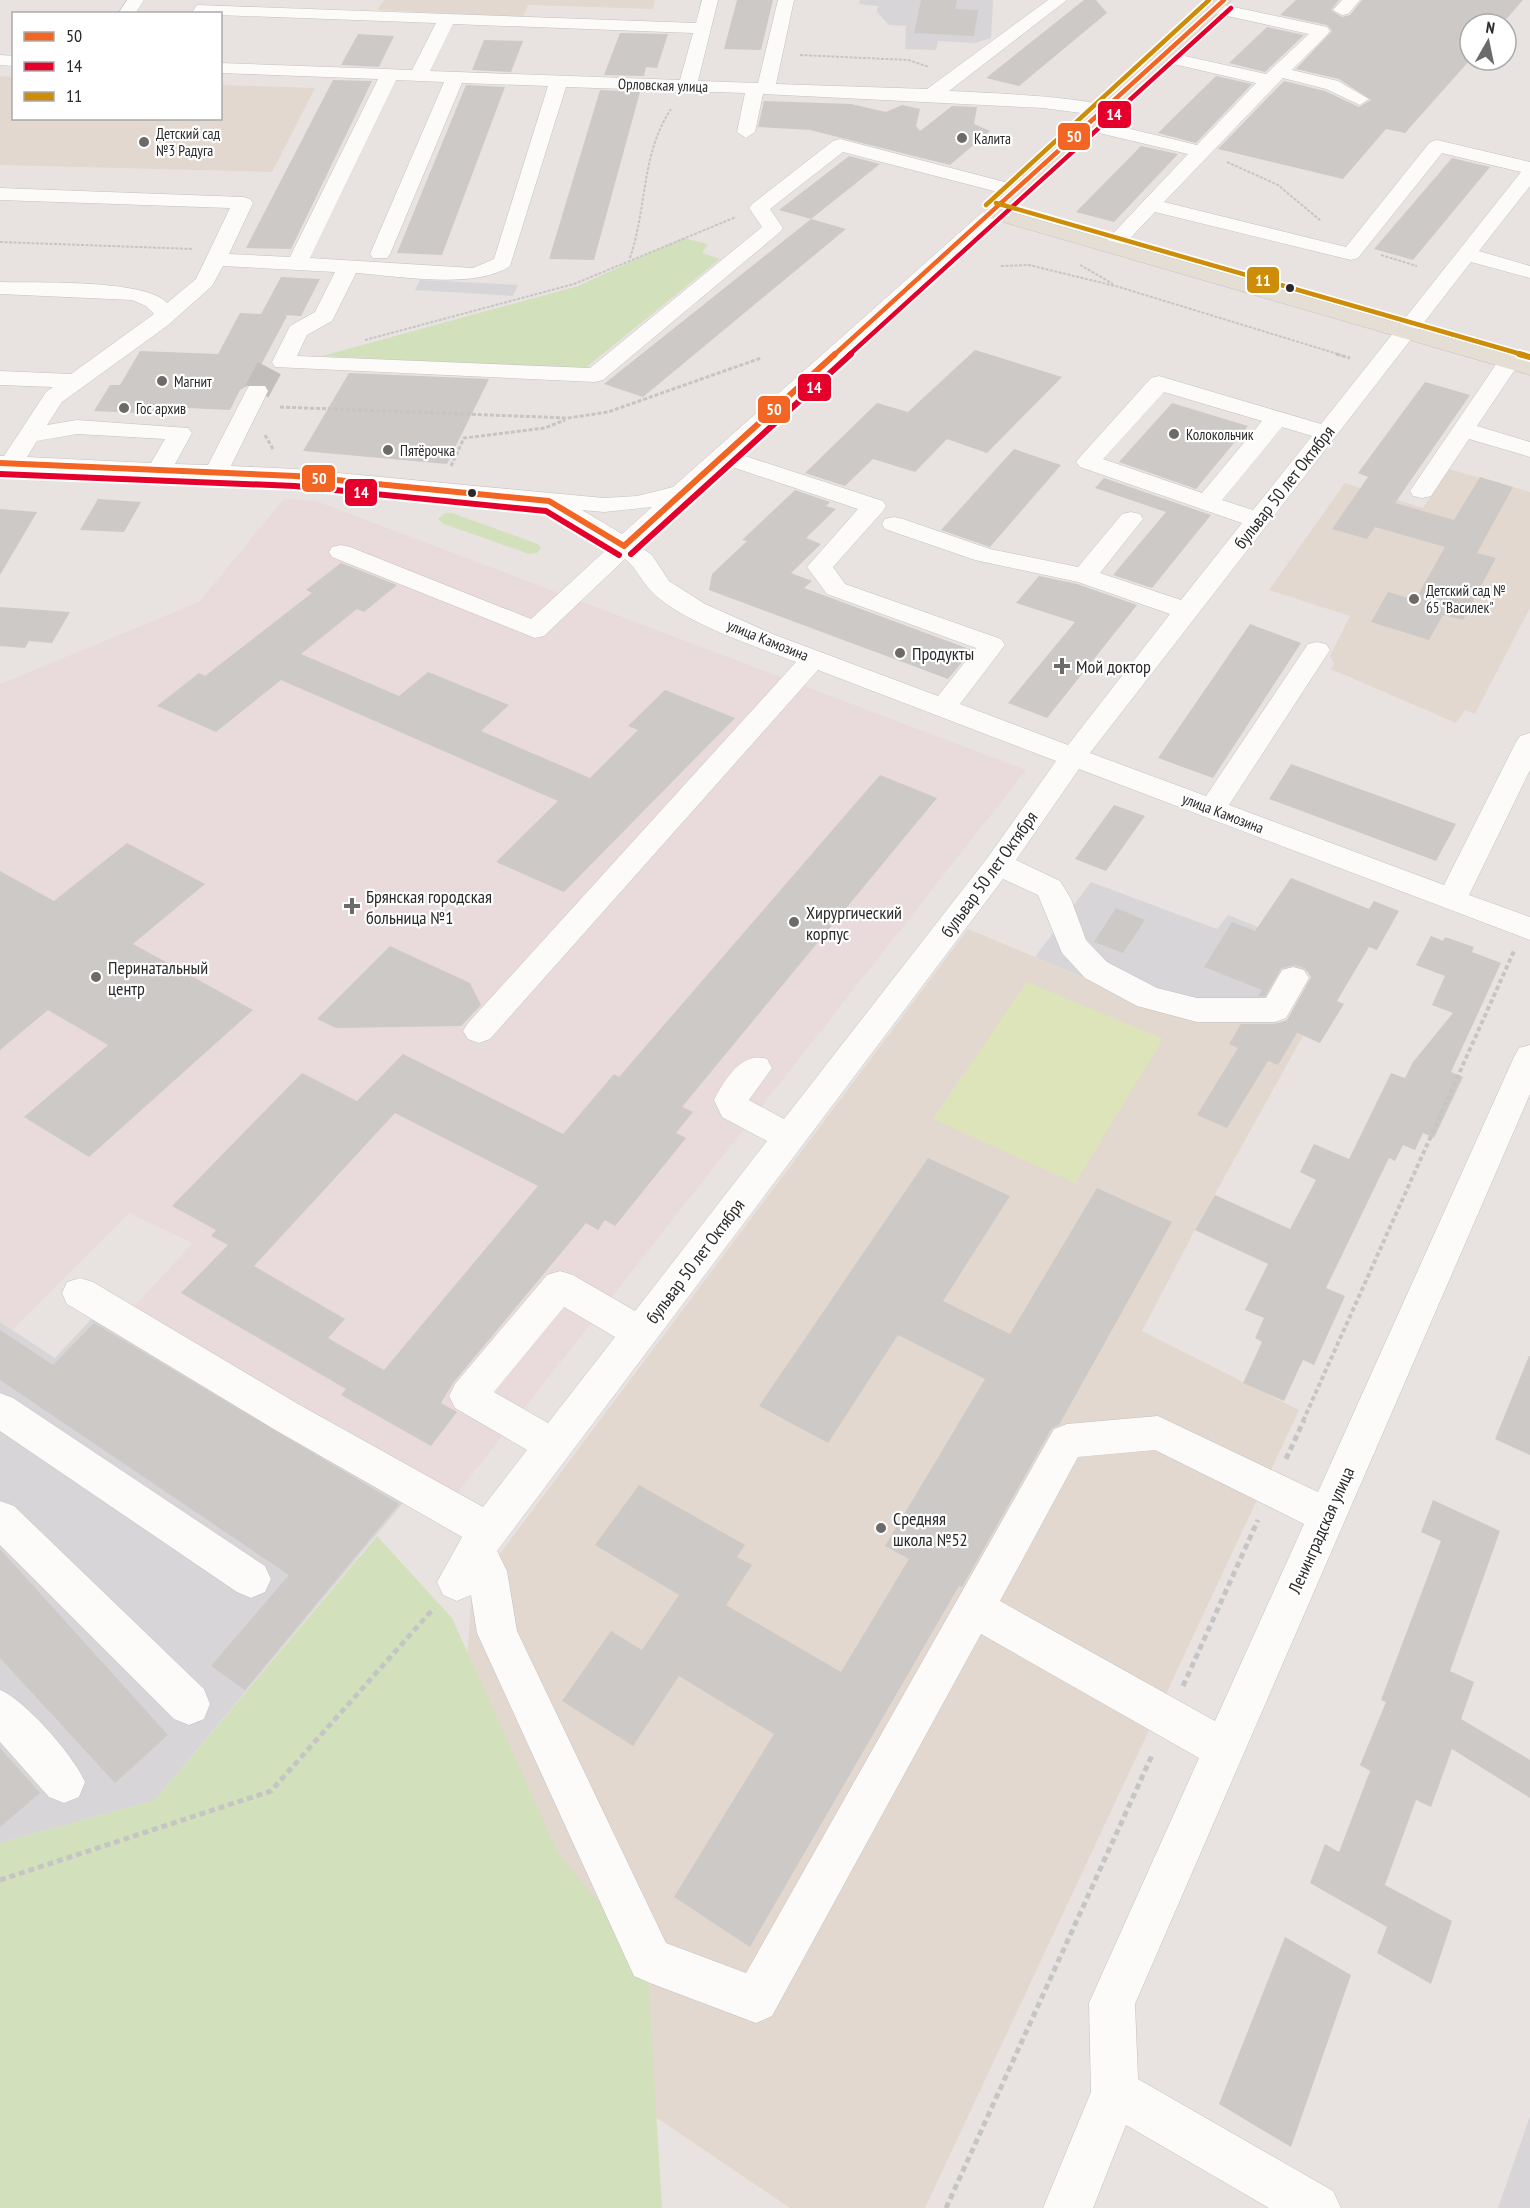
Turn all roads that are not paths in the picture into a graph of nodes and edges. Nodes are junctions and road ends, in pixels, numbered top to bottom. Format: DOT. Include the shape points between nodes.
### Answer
graph roads {
  1 [pos="711,0"];
  2 [pos="786,0"];
  3 [pos="1059,0"];
  4 [pos="1220,4"];
  5 [pos="201,12"];
  6 [pos="447,18"];
  7 [pos="703,28"];
  8 [pos="1162,56"];
  9 [pos="222,68"];
  10 [pos="389,75"];
  11 [pos="418,76"];
  12 [pos="1275,76"];
  13 [pos="455,77"];
  14 [pos="559,81"];
  15 [pos="687,86"];
  16 [pos="760,88"];
  17 [pos="931,95"];
  18 [pos="1360,99"];
  19 [pos="1104,110"];
  20 [pos="1089,125"];
  21 [pos="746,132"];
  22 [pos="1203,152"];
  23 [pos="1530,170"];
  24 [pos="1017,191"];
  25 [pos="0,194"];
  26 [pos="1152,205"];
  27 [pos="993,213"];
  28 [pos="1111,248"];
  29 [pos="218,254"];
  30 [pos="380,254"];
  31 [pos="1466,254"];
  32 [pos="298,262"];
  33 [pos="349,266"];
  34 [pos="1530,272"];
  35 [pos="0,288"];
  36 [pos="166,315"];
  37 [pos="1406,332"];
  38 [pos="1520,365"];
  39 [pos="0,378"];
  40 [pos="76,381"];
  41 [pos="253,398"];
  42 [pos="1277,418"];
  43 [pos="1465,430"];
  44 [pos="1327,433"];
  45 [pos="29,435"];
  46 [pos="1530,450"];
  47 [pos="722,456"];
  48 [pos="6,463"];
  49 [pos="159,470"];
  50 [pos="216,473"];
  51 [pos="1422,491"];
  52 [pos="682,492"];
  53 [pos="549,501"];
  54 [pos="1207,502"];
  55 [pos="1131,519"];
  56 [pos="1258,520"];
  57 [pos="894,524"];
  58 [pos="624,546"];
  59 [pos="342,552"];
  60 [pos="1084,576"];
  61 [pos="1187,611"];
  62 [pos="1317,650"];
  63 [pos="814,658"];
  64 [pos="944,707"];
  65 [pos="1530,741"];
  66 [pos="1075,756"];
  67 [pos="1212,809"];
  68 [pos="998,864"];
  69 [pos="1452,899"];
  70 [pos="1526,927"];
  71 [pos="1293,978"];
  72 [pos="479,1031"];
  73 [pos="1530,1057"];
  74 [pos="756,1068"];
  75 [pos="789,1137"];
  76 [pos="80,1293"];
  77 [pos="640,1333"];
  78 [pos="0,1410"];
  79 [pos="554,1446"];
  80 [pos="1327,1515"];
  81 [pos="0,1519"];
  82 [pos="474,1554"];
  83 [pos="250,1579"];
  84 [pos="974,1608"];
  85 [pos="189,1704"];
  86 [pos="0,1711"];
  87 [pos="1224,1749"];
  88 [pos="64,1782"];
  89 [pos="1115,2092"];
  90 [pos="1068,2208"];
  91 [pos="1316,2208"];
  1 -- 7 [label="street"];
  2 -- 16 [label="street"];
  3 -- 17 [label="street"];
  4 -- 8 [label="main road"];
  4 -- 12 [label="street" via="1321,31"];
  5 -- 6 [label="street" via="203,9"];
  6 -- 7 [label="street"];
  6 -- 11 [label="street"];
  7 -- 15 [label="street"];
  8 -- 12 [label="street"];
  8 -- 19 [label="main road"];
  9 -- 10 [label="street, Орловская улица"];
  10 -- 11 [label="street, Орловская улица"];
  10 -- 32 [label="street"];
  11 -- 13 [label="street, Орловская улица"];
  12 -- 18 [label="street" via="1332,85"];
  12 -- 22 [label="street"];
  13 -- 14 [label="street, Орловская улица"];
  13 -- 30 [label="street"];
  14 -- 15 [label="street, Орловская улица"];
  14 -- 33 [label="street" via="503,262 473,274"];
  15 -- 16 [label="street, Орловская улица"];
  16 -- 17 [label="street, Орловская улица"];
  16 -- 21 [label="street"];
  17 -- 19 [label="street, Орловская улица"];
  19 -- 20 [label="main road"];
  20 -- 22 [label="street"];
  20 -- 24 [label="main road"];
  22 -- 26 [label="street"];
  23 -- 26 [label="street" via="1437,146 1351,254"];
  23 -- 31 [label="street, бульвар 50 лет Октября"];
  24 -- 27 [label="main road"];
  24 -- 33 [label="street" via="840,145 759,208 773,228 595,375 276,364 298,331 324,316"];
  25 -- 29 [label="street" via="243,203"];
  26 -- 28 [label="street"];
  27 -- 28 [label="main road"];
  27 -- 47 [label="street"];
  28 -- 37 [label="main road"];
  29 -- 32 [label="street"];
  29 -- 36 [label="street" via="205,282"];
  31 -- 34 [label="street"];
  31 -- 37 [label="street, бульвар 50 лет Октября"];
  32 -- 33 [label="street"];
  35 -- 36 [label="street" via="135,294 154,301"];
  36 -- 40 [label="street"];
  37 -- 38 [label="main road"];
  37 -- 44 [label="street, бульвар 50 лет Октября"];
  38 -- 43 [label="street"];
  39 -- 40 [label="street"];
  40 -- 45 [label="street" via="54,397"];
  41 -- 50 [label="street"];
  42 -- 44 [label="street"];
  42 -- 54 [label="street"];
  42 -- 54 [label="street" via="1159,383 1088,462"];
  43 -- 46 [label="street"];
  43 -- 51 [label="street"];
  44 -- 56 [label="street, бульвар 50 лет Октября"];
  45 -- 48 [label="street"];
  45 -- 49 [label="street" via="77,427 180,433"];
  47 -- 52 [label="street"];
  47 -- 64 [label="street" via="874,506 820,567 836,589 992,645"];
  48 -- 49 [label="street, улица Камозина"];
  49 -- 50 [label="street, улица Камозина"];
  50 -- 53 [label="street, улица Камозина" via="296,476"];
  52 -- 53 [label="street" via="637,503"];
  52 -- 58 [label="street"];
  53 -- 58 [label="street, улица Камозина"];
  54 -- 56 [label="street"];
  55 -- 60 [label="street"];
  56 -- 61 [label="street, бульвар 50 лет Октября"];
  57 -- 60 [label="street" via="984,555"];
  58 -- 59 [label="street" via="535,630"];
  58 -- 63 [label="street, улица Камозина" via="643,560 660,586 696,610"];
  60 -- 61 [label="street"];
  61 -- 66 [label="street, бульвар 50 лет Октября"];
  62 -- 67 [label="street"];
  63 -- 64 [label="street, улица Камозина"];
  63 -- 72 [label="street"];
  64 -- 66 [label="street, улица Камозина"];
  65 -- 69 [label="street"];
  66 -- 67 [label="street, улица Камозина"];
  66 -- 68 [label="street, бульвар 50 лет Октября"];
  67 -- 69 [label="street, улица Камозина"];
  68 -- 71 [label="street" via="1049,888 1073,945 1096,970 1148,998 1197,1010 1275,1010"];
  68 -- 75 [label="street, бульвар 50 лет Октября"];
  69 -- 70 [label="street, улица Камозина"];
  73 -- 80 [label="street, Ленинградская улица"];
  74 -- 75 [label="street" via="730,1100 734,1108"];
  75 -- 77 [label="street, бульвар 50 лет Октября"];
  76 -- 82 [label="street" via="285,1416"];
  77 -- 79 [label="street, бульвар 50 лет Октября"];
  77 -- 79 [label="street" via="560,1286 468,1396"];
  78 -- 83 [label="street"];
  79 -- 82 [label="street, бульвар 50 лет Октября"];
  80 -- 84 [label="street" via="1158,1432 1067,1441"];
  80 -- 87 [label="street, Ленинградская улица"];
  81 -- 85 [label="street"];
  82 -- 84 [label="street" via="487,1571 497,1633 650,1960 756,2000"];
  84 -- 87 [label="street"];
  86 -- 88 [label="street"];
  87 -- 89 [label="street, Ленинградская улица" via="1112,2003"];
  89 -- 90 [label="street"];
  89 -- 91 [label="street"];
}
